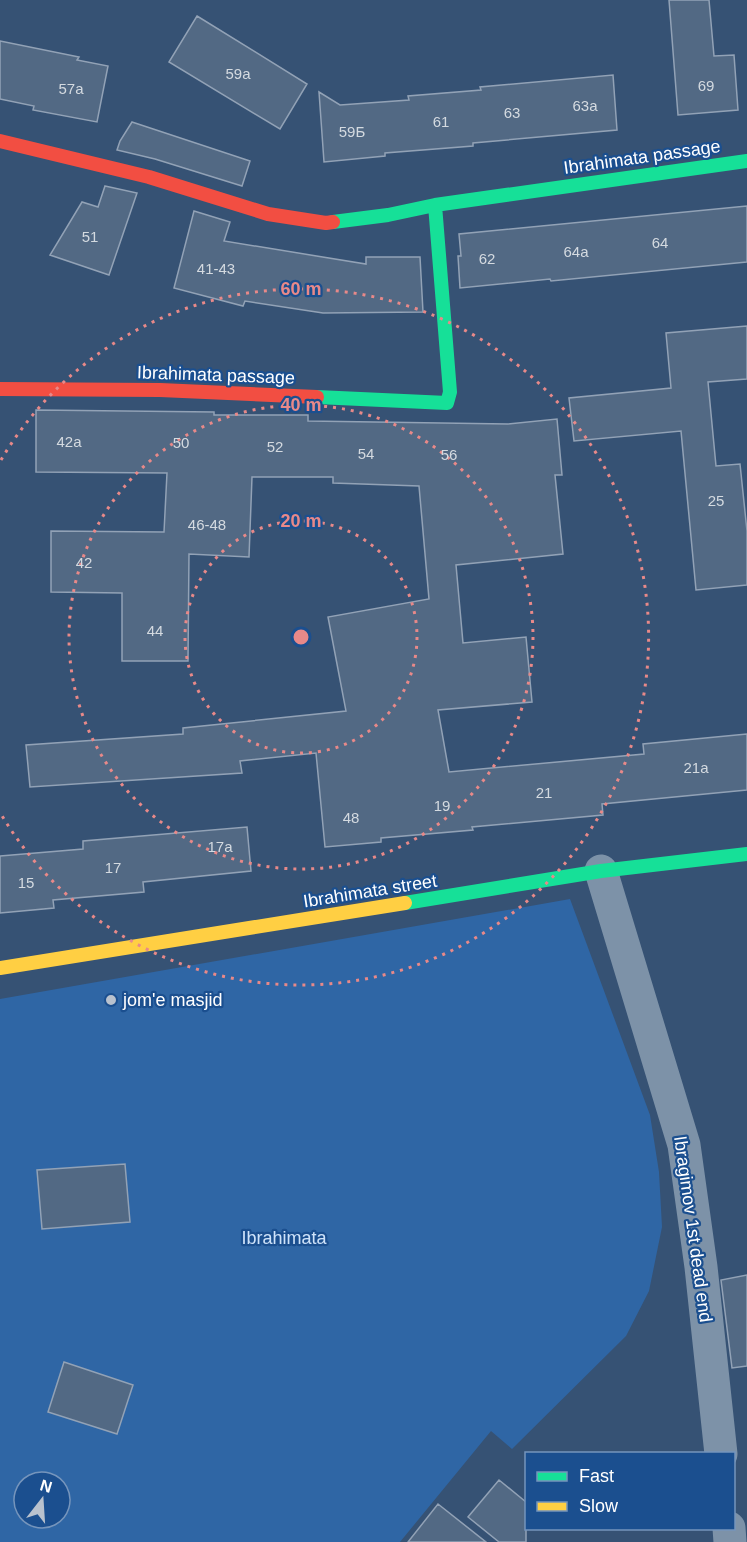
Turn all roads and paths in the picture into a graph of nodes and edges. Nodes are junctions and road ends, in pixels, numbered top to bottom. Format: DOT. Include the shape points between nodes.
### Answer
graph roads {
  1 [pos="0,141"];
  2 [pos="747,161"];
  3 [pos="435,205"];
  4 [pos="0,388"];
  5 [pos="747,854"];
  6 [pos="601,871"];
  7 [pos="0,968"];
  8 [pos="721,1452"];
  1 -- 3 [label="street, Ibrahimаta passage" via="149,177 268,214 326,223"];
  2 -- 3 [label="street, Ibrahimаta passage"];
  3 -- 4 [label="street, Ibrahimаta passage" via="450,393 447,403 160,390"];
  5 -- 6 [label="street, Ibrahimаta street"];
  6 -- 7 [label="street, Ibrahimаta street"];
  6 -- 8 [label="street, Ibragimov 1st dead end" via="684,1145"];
}
